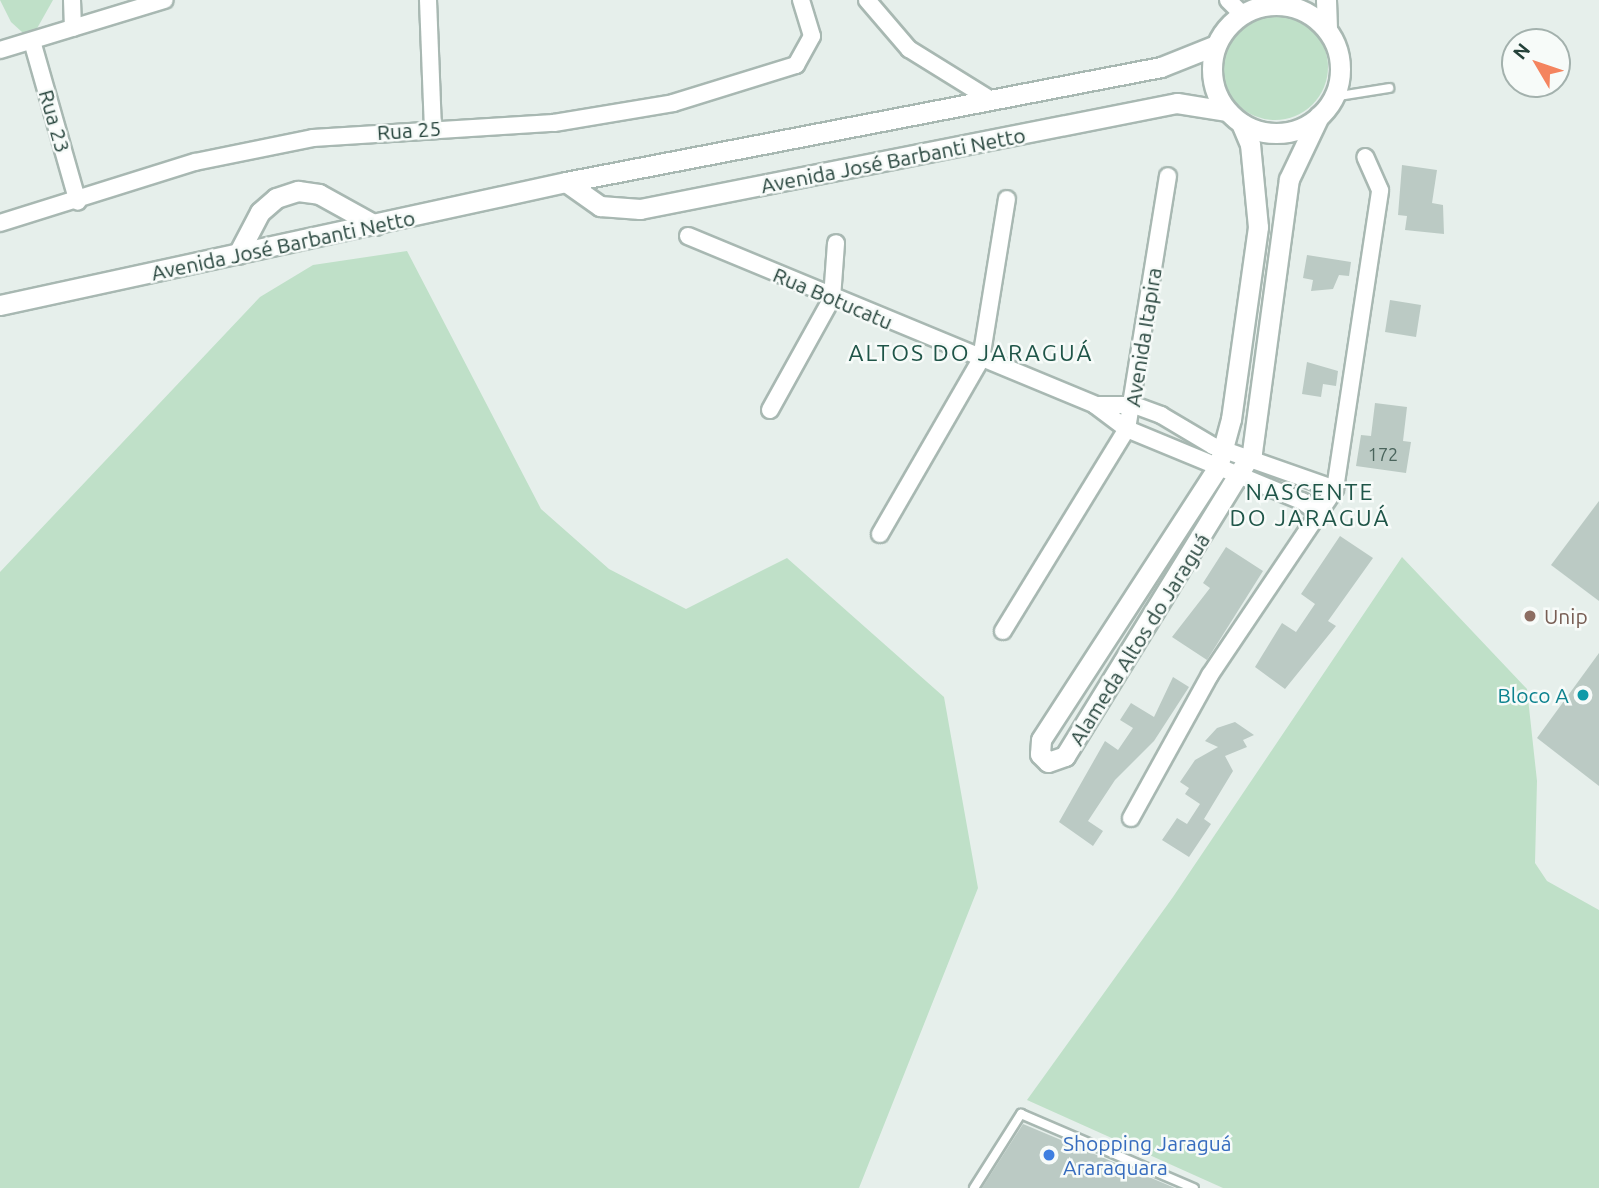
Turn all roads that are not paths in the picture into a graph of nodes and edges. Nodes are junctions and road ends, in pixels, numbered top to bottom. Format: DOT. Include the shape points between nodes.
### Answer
graph roads {
  1 [pos="72,0"];
  2 [pos="164,0"];
  3 [pos="428,0"];
  4 [pos="801,0"];
  5 [pos="867,0"];
  6 [pos="1326,0"];
  7 [pos="1277,2"];
  8 [pos="1235,7"];
  9 [pos="73,28"];
  10 [pos="1327,30"];
  11 [pos="32,41"];
  12 [pos="1216,45"];
  13 [pos="2,46"];
  14 [pos="1389,88"];
  15 [pos="1333,97"];
  16 [pos="988,99"];
  17 [pos="1319,116"];
  18 [pos="1234,117"];
  19 [pos="433,128"];
  20 [pos="1365,157"];
  21 [pos="1168,176"];
  22 [pos="566,182"];
  23 [pos="1007,199"];
  24 [pos="78,202"];
  25 [pos="0,223"];
  26 [pos="375,225"];
  27 [pos="688,236"];
  28 [pos="836,243"];
  29 [pos="238,254"];
  30 [pos="832,298"];
  31 [pos="0,305"];
  32 [pos="981,359"];
  33 [pos="1095,405"];
  34 [pos="1140,409"];
  35 [pos="771,410"];
  36 [pos="1127,429"];
  37 [pos="1220,459"];
  38 [pos="1246,472"];
  39 [pos="1335,489"];
  40 [pos="1316,513"];
  41 [pos="880,534"];
  42 [pos="1003,631"];
  43 [pos="1131,818"];
  44 [pos="974,1188"];
  45 [pos="1194,1188"];
  1 -- 9 [label="street"];
  2 -- 9 [label="street"];
  3 -- 19 [label="street"];
  4 -- 19 [label="street, Rua 25" via="812,23 811,43 790,69 673,103 554,123"];
  5 -- 16 [label="street" via="909,49"];
  6 -- 10 [label="street"];
  7 -- 8 [label="street"];
  7 -- 10 [label="street" via="1312,16"];
  8 -- 12 [label="street"];
  9 -- 11 [label="street"];
  10 -- 15 [label="street" via="1339,63"];
  11 -- 13 [label="street"];
  11 -- 24 [label="street, Rua 23"];
  12 -- 16 [label="street, Avenida José Barbanti Netto" via="1161,67"];
  12 -- 18 [label="street" via="1213,79"];
  14 -- 15 [label="lane"];
  15 -- 17 [label="street"];
  16 -- 22 [label="street, Avenida José Barbanti Netto"];
  17 -- 18 [label="street" via="1281,132"];
  17 -- 38 [label="street, Alameda Altos do Jaraguá" via="1289,179"];
  18 -- 22 [label="street, Avenida José Barbanti Netto" via="1177,103 640,209 600,206"];
  18 -- 37 [label="street, Alameda Altos do Jaraguá" via="1250,144 1258,227"];
  19 -- 24 [label="street, Rua 25" via="313,138 208,159"];
  20 -- 39 [label="street" via="1380,190"];
  21 -- 34 [label="street, Avenida Itapira"];
  22 -- 26 [label="street, Avenida José Barbanti Netto"];
  23 -- 32 [label="street"];
  24 -- 25 [label="street, Rua 25"];
  26 -- 29 [label="street, Avenida José Barbanti Netto"];
  26 -- 29 [label="street" via="328,198 298,191 276,198 260,212"];
  27 -- 30 [label="street, Rua Botucatu"];
  28 -- 30 [label="street"];
  29 -- 31 [label="street, Avenida José Barbanti Netto"];
  30 -- 32 [label="street, Rua Botucatu"];
  30 -- 35 [label="street"];
  32 -- 33 [label="street, Rua Botucatu"];
  32 -- 41 [label="street"];
  33 -- 34 [label="street, Rua Botucatu"];
  33 -- 36 [label="street, Rua Botucatu"];
  34 -- 36 [label="street, Avenida Itapira"];
  34 -- 37 [label="street" via="1194,431"];
  36 -- 37 [label="street, Rua Botucatu"];
  36 -- 42 [label="street, Avenida Itapira"];
  37 -- 38 [label="street"];
  37 -- 38 [label="street, Alameda Altos do Jaraguá" via="1041,740 1040,754 1048,762 1065,756"];
  38 -- 39 [label="street"];
  38 -- 40 [label="street" via="1253,493"];
  39 -- 40 [label="street"];
  40 -- 43 [label="street" via="1210,675"];
  44 -- 45 [label="lane" via="1021,1114"];
}
